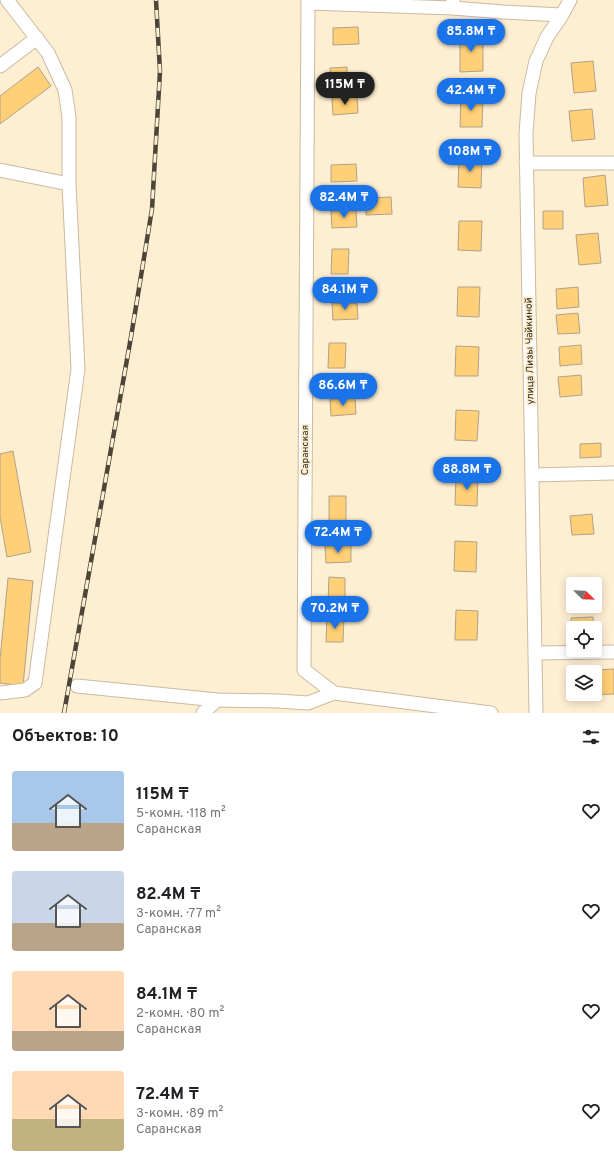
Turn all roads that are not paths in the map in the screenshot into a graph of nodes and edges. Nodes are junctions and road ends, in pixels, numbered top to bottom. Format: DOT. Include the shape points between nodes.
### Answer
graph roads {
  1 [pos="8,0"];
  2 [pos="570,0"];
  3 [pos="308,1"];
  4 [pos="453,4"];
  5 [pos="562,15"];
  6 [pos="37,38"];
  7 [pos="0,66"];
  8 [pos="526,163"];
  9 [pos="614,163"];
  10 [pos="0,170"];
  11 [pos="69,184"];
  12 [pos="614,473"];
  13 [pos="532,475"];
  14 [pos="614,652"];
  15 [pos="536,653"];
  16 [pos="78,686"];
  17 [pos="0,693"];
  18 [pos="334,693"];
  19 [pos="217,700"];
  20 [pos="203,713"];
  21 [pos="491,713"];
  22 [pos="536,713"];
  1 -- 6 [label="street"];
  2 -- 5 [label="street, улица Лизы Чайкиной"];
  3 -- 4 [label="street"];
  3 -- 18 [label="street, Саранская" via="304,670"];
  4 -- 5 [label="street" via="503,12"];
  5 -- 8 [label="street, улица Лизы Чайкиной" via="547,37 536,61 529,93"];
  6 -- 7 [label="street"];
  6 -- 11 [label="street" via="48,53 65,90 69,117"];
  8 -- 9 [label="street"];
  8 -- 13 [label="street, улица Лизы Чайкиной"];
  10 -- 11 [label="street"];
  11 -- 17 [label="street" via="78,369 76,384 35,683 25,690"];
  12 -- 13 [label="street"];
  13 -- 15 [label="street, улица Лизы Чайкиной"];
  14 -- 15 [label="street"];
  15 -- 22 [label="street, улица Лизы Чайкиной"];
  16 -- 19 [label="street"];
  18 -- 19 [label="street" via="308,703 278,700"];
  18 -- 21 [label="street"];
  19 -- 20 [label="street"];
}
